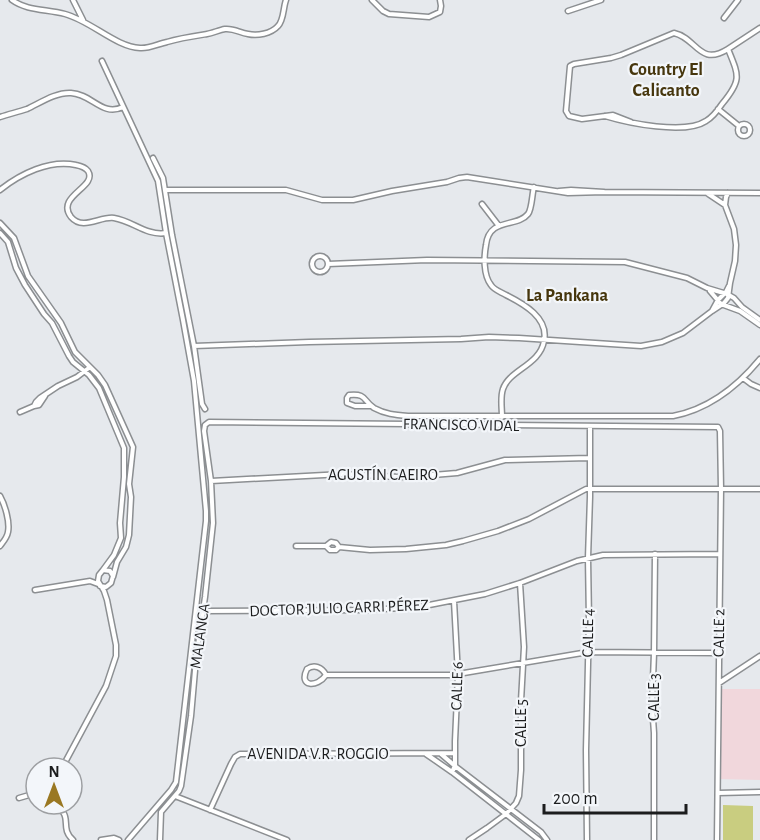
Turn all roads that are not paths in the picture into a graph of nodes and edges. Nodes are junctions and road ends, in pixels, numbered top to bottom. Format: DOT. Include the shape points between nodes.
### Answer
graph roads {
  1 [pos="12,0"];
  2 [pos="73,0"];
  3 [pos="286,0"];
  4 [pos="372,0"];
  5 [pos="440,0"];
  6 [pos="601,0"];
  7 [pos="738,0"];
  8 [pos="567,11"];
  9 [pos="724,18"];
  10 [pos="83,20"];
  11 [pos="760,30"];
  12 [pos="729,49"];
  13 [pos="102,61"];
  14 [pos="123,107"];
  15 [pos="718,109"];
  16 [pos="0,116"];
  17 [pos="739,126"];
  18 [pos="153,158"];
  19 [pos="534,187"];
  20 [pos="0,190"];
  21 [pos="165,190"];
  22 [pos="706,193"];
  23 [pos="728,193"];
  24 [pos="760,193"];
  25 [pos="482,204"];
  26 [pos="725,205"];
  27 [pos="0,223"];
  28 [pos="499,226"];
  29 [pos="0,233"];
  30 [pos="166,233"];
  31 [pos="485,261"];
  32 [pos="328,264"];
  33 [pos="707,288"];
  34 [pos="37,291"];
  35 [pos="727,294"];
  36 [pos="32,295"];
  37 [pos="718,300"];
  38 [pos="722,305"];
  39 [pos="712,311"];
  40 [pos="760,320"];
  41 [pos="760,325"];
  42 [pos="545,340"];
  43 [pos="194,346"];
  44 [pos="760,359"];
  45 [pos="90,367"];
  46 [pos="85,372"];
  47 [pos="743,378"];
  48 [pos="760,388"];
  49 [pos="370,406"];
  50 [pos="205,409"];
  51 [pos="20,412"];
  52 [pos="502,417"];
  53 [pos="205,425"];
  54 [pos="590,426"];
  55 [pos="718,427"];
  56 [pos="126,433"];
  57 [pos="119,437"];
  58 [pos="589,458"];
  59 [pos="211,481"];
  60 [pos="590,488"];
  61 [pos="721,489"];
  62 [pos="760,489"];
  63 [pos="0,496"];
  64 [pos="0,546"];
  65 [pos="296,546"];
  66 [pos="327,546"];
  67 [pos="339,547"];
  68 [pos="655,554"];
  69 [pos="720,554"];
  70 [pos="588,558"];
  71 [pos="101,572"];
  72 [pos="113,577"];
  73 [pos="83,582"];
  74 [pos="520,582"];
  75 [pos="111,584"];
  76 [pos="99,585"];
  77 [pos="35,590"];
  78 [pos="107,600"];
  79 [pos="454,601"];
  80 [pos="203,611"];
  81 [pos="588,652"];
  82 [pos="654,652"];
  83 [pos="719,653"];
  84 [pos="760,656"];
  85 [pos="523,663"];
  86 [pos="326,675"];
  87 [pos="458,675"];
  88 [pos="719,683"];
  89 [pos="441,753"];
  90 [pos="455,753"];
  91 [pos="425,754"];
  92 [pos="68,756"];
  93 [pos="455,766"];
  94 [pos="452,772"];
  95 [pos="718,792"];
  96 [pos="760,792"];
  97 [pos="175,796"];
  98 [pos="24,797"];
  99 [pos="19,798"];
  100 [pos="210,810"];
  101 [pos="511,810"];
  102 [pos="506,814"];
  103 [pos="65,816"];
  104 [pos="73,840"];
  105 [pos="101,840"];
  106 [pos="119,840"];
  107 [pos="128,840"];
  108 [pos="160,840"];
  109 [pos="286,840"];
  110 [pos="469,840"];
  111 [pos="539,840"];
  112 [pos="548,840"];
  113 [pos="587,840"];
  114 [pos="654,840"];
  115 [pos="717,840"];
  1 -- 10 [label="street" via="22,6"];
  2 -- 10 [label="street"];
  3 -- 10 [label="street" via="278,27 268,33 256,35 224,29 142,49 115,40"];
  4 -- 5 [label="street" via="389,14 429,16 440,12"];
  6 -- 8 [label="street"];
  7 -- 9 [label="street"];
  11 -- 12 [label="street"];
  12 -- 15 [label="street" via="737,80"];
  12 -- 15 [label="street" via="716,55 703,52 674,33 621,55 572,65 570,69 567,114 571,117 604,116 650,126 693,126 708,120"];
  13 -- 14 [label="street"];
  14 -- 16 [label="street" via="109,110 84,96 67,93"];
  14 -- 30 [label="street" via="157,178"];
  15 -- 17 [label="street"];
  18 -- 21 [label="street"];
  19 -- 21 [label="street" via="463,177 360,199 322,200 290,190"];
  19 -- 22 [label="street" via="559,191"];
  19 -- 28 [label="street" via="529,213"];
  20 -- 30 [label="street" via="42,167 74,164 85,168 90,177 69,203 75,220 85,224 112,218 146,232"];
  21 -- 43 [label="street"];
  22 -- 23 [label="street"];
  22 -- 26 [label="street"];
  23 -- 24 [label="street"];
  23 -- 26 [label="street"];
  25 -- 28 [label="street"];
  26 -- 35 [label="street" via="736,245"];
  27 -- 34 [label="street" via="14,238"];
  28 -- 31 [label="street" via="487,240"];
  29 -- 36 [label="street"];
  30 -- 107 [label="street" via="195,393 206,521 176,782"];
  31 -- 32 [label="street"];
  31 -- 33 [label="street" via="629,262 687,278"];
  31 -- 42 [label="street" via="490,285 537,316"];
  32 -- 32 [label="street" via="319,272 311,263 322,255"];
  33 -- 35 [label="street"];
  33 -- 37 [label="street"];
  34 -- 36 [label="street"];
  34 -- 45 [label="street" via="61,323 75,352"];
  35 -- 37 [label="street"];
  35 -- 38 [label="street"];
  35 -- 40 [label="street"];
  36 -- 46 [label="street" via="73,362"];
  37 -- 38 [label="street"];
  37 -- 39 [label="street"];
  38 -- 39 [label="street"];
  38 -- 41 [label="street" via="740,311"];
  39 -- 42 [label="street" via="688,331 648,345"];
  42 -- 43 [label="street" via="489,337"];
  42 -- 52 [label="street" via="536,359 504,386"];
  43 -- 50 [label="street"];
  44 -- 47 [label="street"];
  45 -- 46 [label="street"];
  45 -- 56 [label="street" via="105,385"];
  46 -- 51 [label="street"];
  46 -- 57 [label="street" via="99,388"];
  47 -- 48 [label="street"];
  47 -- 52 [label="street" via="712,401 673,416"];
  49 -- 49 [label="street" via="357,395 347,398 351,406"];
  49 -- 52 [label="street" via="389,415"];
  53 -- 54 [label="street, FRANCISCO VIDAL" via="209,422"];
  53 -- 59 [label="street, MALANCA"];
  54 -- 55 [label="street, FRANCISCO VIDAL"];
  54 -- 58 [label="street, CALLE 4"];
  55 -- 61 [label="street, CALLE 2"];
  56 -- 57 [label="street"];
  56 -- 72 [label="street" via="133,450 130,525 126,547"];
  57 -- 71 [label="street" via="124,451 121,538"];
  58 -- 59 [label="street, AGUSTÍN CAEIRO" via="505,460 457,473 421,476 349,474"];
  58 -- 60 [label="street, CALLE 4"];
  59 -- 80 [label="street, MALANCA" via="213,523"];
  60 -- 61 [label="street"];
  60 -- 67 [label="street" via="515,525 463,541 406,549"];
  60 -- 70 [label="street, CALLE 4"];
  61 -- 62 [label="street"];
  61 -- 69 [label="street, CALLE 2"];
  63 -- 64 [label="street" via="9,528"];
  65 -- 66 [label="street"];
  66 -- 67 [label="street" via="332,550"];
  66 -- 67 [label="street" via="333,542"];
  68 -- 69 [label="street, DOCTOR JULIO CARRI PÉREZ"];
  68 -- 70 [label="street, DOCTOR JULIO CARRI PÉREZ"];
  68 -- 82 [label="street, CALLE 3"];
  69 -- 83 [label="street, CALLE 2"];
  70 -- 74 [label="street, DOCTOR JULIO CARRI PÉREZ"];
  70 -- 81 [label="street, CALLE 4"];
  71 -- 72 [label="street" via="110,571"];
  71 -- 73 [label="street"];
  71 -- 76 [label="street"];
  72 -- 75 [label="street"];
  73 -- 76 [label="street"];
  73 -- 77 [label="street"];
  74 -- 79 [label="street, DOCTOR JULIO CARRI PÉREZ"];
  74 -- 85 [label="street, CALLE 5"];
  75 -- 76 [label="street"];
  75 -- 78 [label="street"];
  76 -- 78 [label="street"];
  78 -- 92 [label="street" via="116,645 114,661 106,686"];
  79 -- 80 [label="street, DOCTOR JULIO CARRI PÉREZ" via="383,609"];
  79 -- 87 [label="street, CALLE 6"];
  80 -- 97 [label="street, MALANCA" via="181,786"];
  81 -- 82 [label="street"];
  81 -- 85 [label="street"];
  81 -- 113 [label="street, CALLE 4"];
  82 -- 83 [label="street"];
  82 -- 114 [label="street, CALLE 3"];
  83 -- 88 [label="street, CALLE 2"];
  84 -- 88 [label="street"];
  85 -- 87 [label="street"];
  85 -- 101 [label="street, CALLE 5" via="520,791"];
  86 -- 86 [label="street" via="315,684 304,678 312,666"];
  86 -- 87 [label="street"];
  87 -- 90 [label="street, CALLE 6"];
  88 -- 95 [label="street, CALLE 2"];
  89 -- 90 [label="street, AVENIDA V.R. ROGGIO"];
  89 -- 91 [label="street, AVENIDA V.R. ROGGIO"];
  89 -- 93 [label="street"];
  90 -- 93 [label="street, CALLE 6"];
  91 -- 94 [label="street"];
  91 -- 100 [label="street, AVENIDA V.R. ROGGIO" via="240,754 231,764"];
  93 -- 94 [label="street, CALLE 6"];
  93 -- 101 [label="street"];
  94 -- 102 [label="street"];
  95 -- 96 [label="street"];
  95 -- 115 [label="street, CALLE 2"];
  97 -- 100 [label="street"];
  97 -- 108 [label="street, MALANCA" via="161,812"];
  98 -- 99 [label="street"];
  100 -- 109 [label="street"];
  101 -- 102 [label="street"];
  101 -- 112 [label="street"];
  102 -- 110 [label="street"];
  102 -- 111 [label="street"];
  103 -- 104 [label="street" via="68,835"];
  105 -- 106 [label="street"];
}
